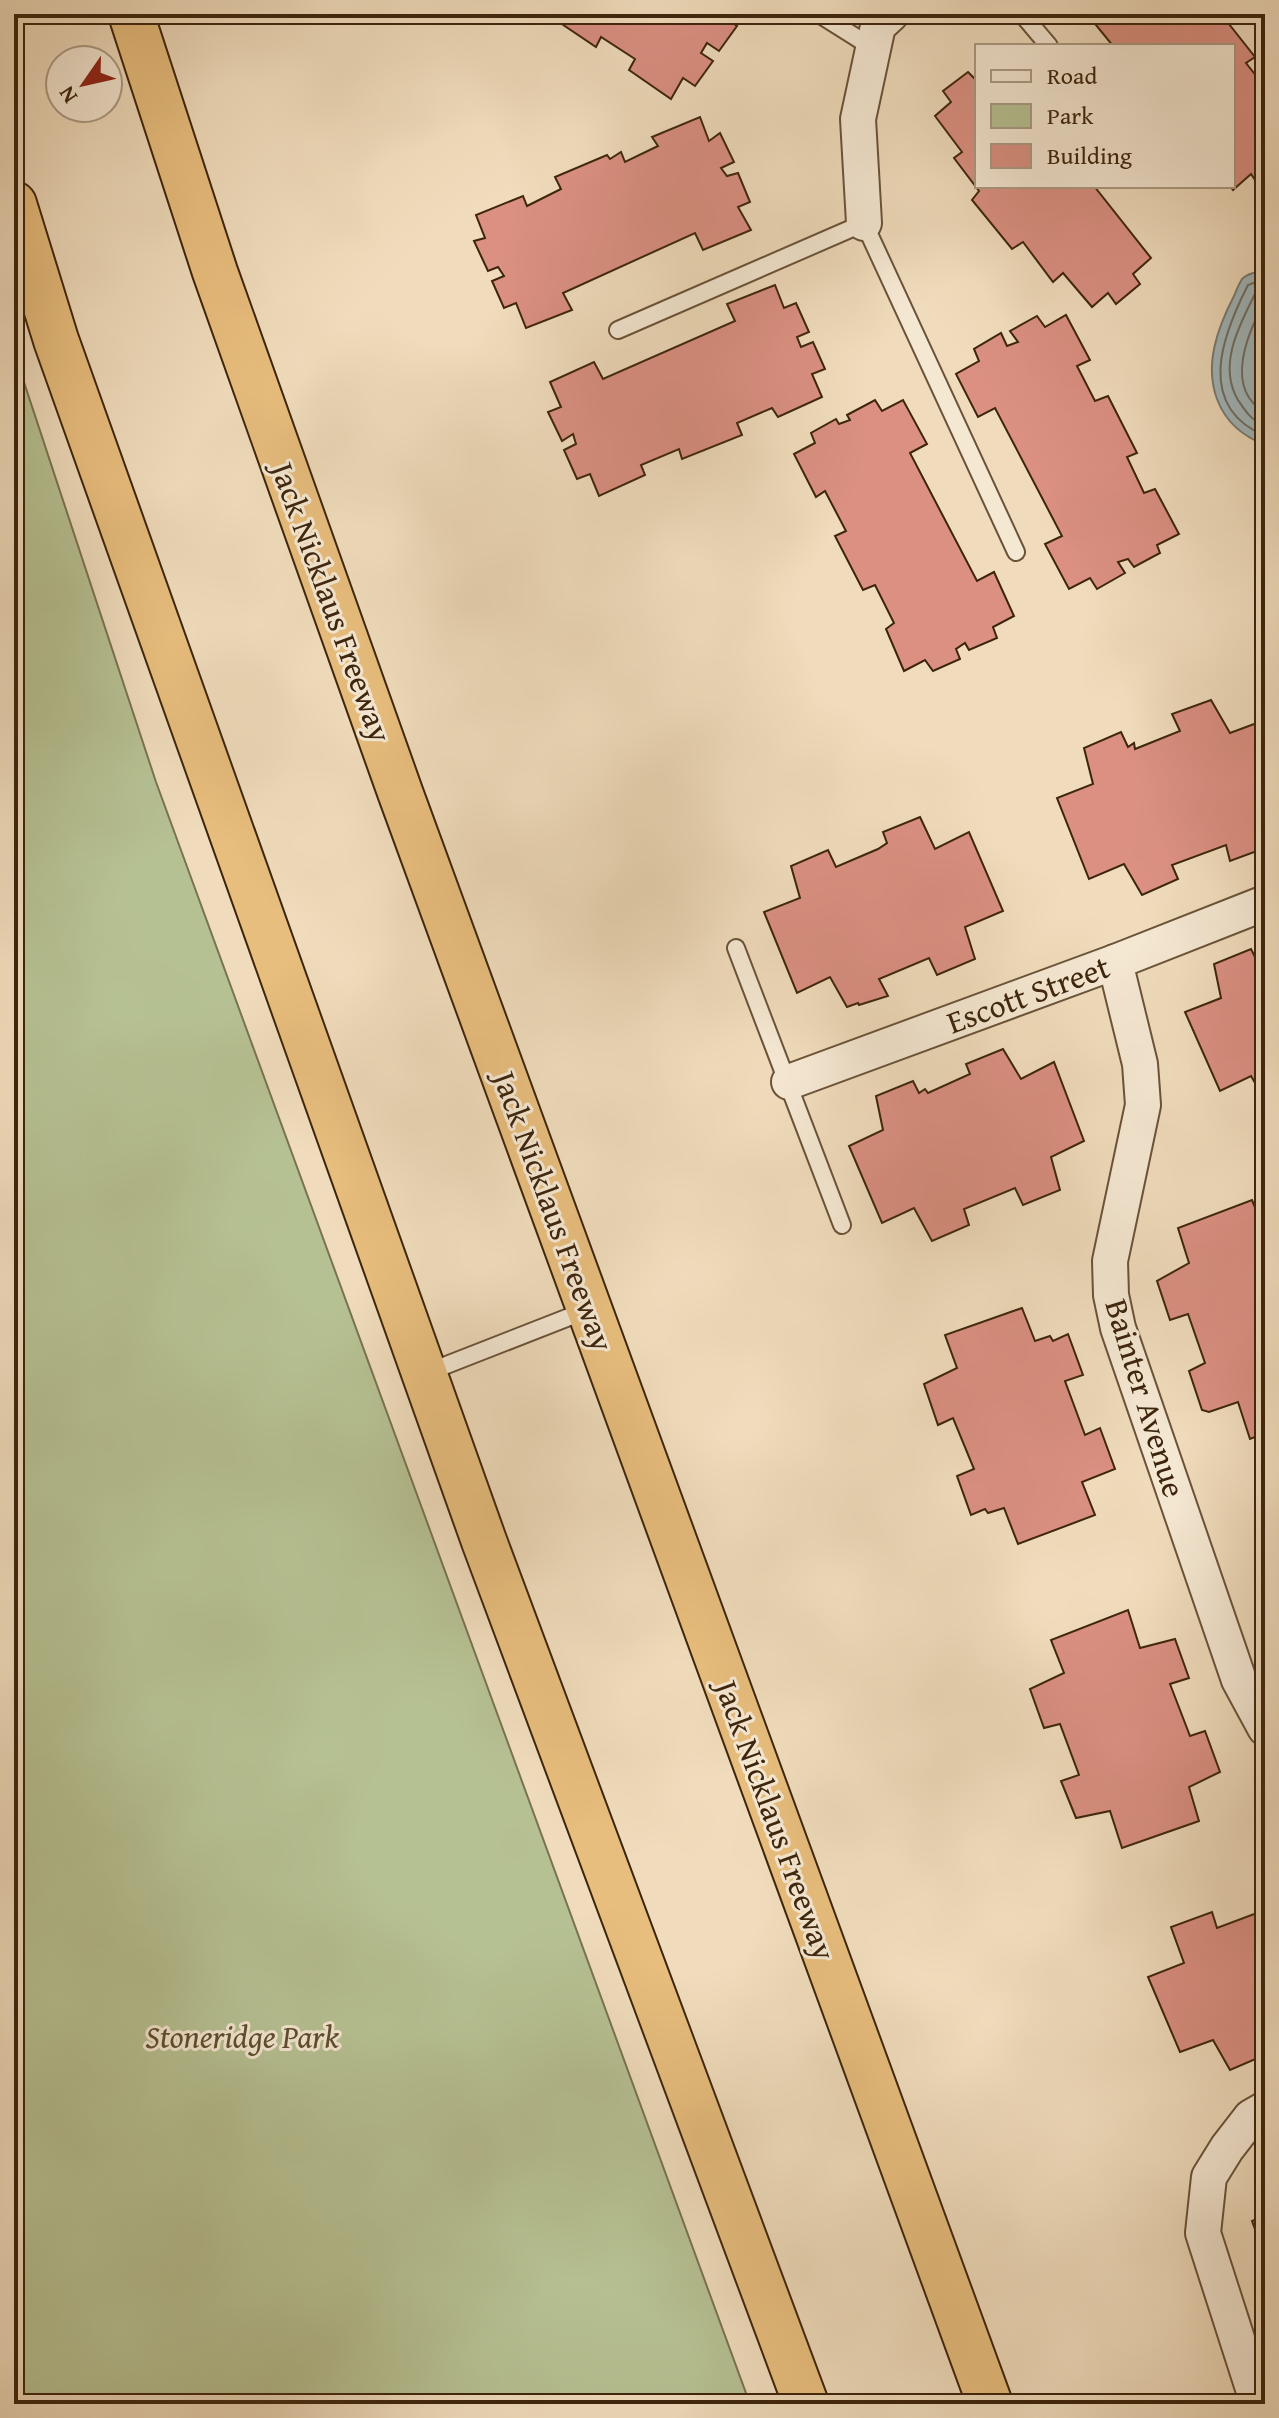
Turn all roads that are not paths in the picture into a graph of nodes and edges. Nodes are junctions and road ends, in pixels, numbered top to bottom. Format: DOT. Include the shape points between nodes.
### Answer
graph roads {
  1 [pos="131,14"];
  2 [pos="819,14"];
  3 [pos="891,14"];
  4 [pos="1022,14"];
  5 [pos="1047,44"];
  6 [pos="873,48"];
  7 [pos="14,204"];
  8 [pos="864,223"];
  9 [pos="618,330"];
  10 [pos="1016,552"];
  11 [pos="1265,903"];
  12 [pos="736,948"];
  13 [pos="1115,962"];
  14 [pos="789,1082"];
  15 [pos="842,1225"];
  16 [pos="590,1308"];
  17 [pos="424,1374"];
  18 [pos="1265,1728"];
  19 [pos="1265,2109"];
  20 [pos="806,2404"];
  21 [pos="990,2404"];
  22 [pos="1258,2404"];
  1 -- 16 [label="highway, Jack Nicklaus Freeway" via="236,332"];
  2 -- 6 [label="lane"];
  3 -- 6 [label="street" via="878,26"];
  4 -- 5 [label="lane"];
  6 -- 8 [label="street" via="858,119"];
  7 -- 17 [label="highway" via="62,355"];
  8 -- 9 [label="lane"];
  8 -- 10 [label="lane"];
  11 -- 13 [label="street, Escott Street"];
  12 -- 14 [label="lane"];
  13 -- 14 [label="street, Escott Street"];
  13 -- 18 [label="street, Bainter Avenue" via="1140,1064 1143,1105 1110,1261 1111,1295 1239,1680"];
  14 -- 15 [label="lane"];
  16 -- 17 [label="lane"];
  16 -- 21 [label="highway, Jack Nicklaus Freeway"];
  17 -- 20 [label="highway"];
  19 -- 22 [label="street" via="1251,2117 1209,2177 1203,2233"];
}
